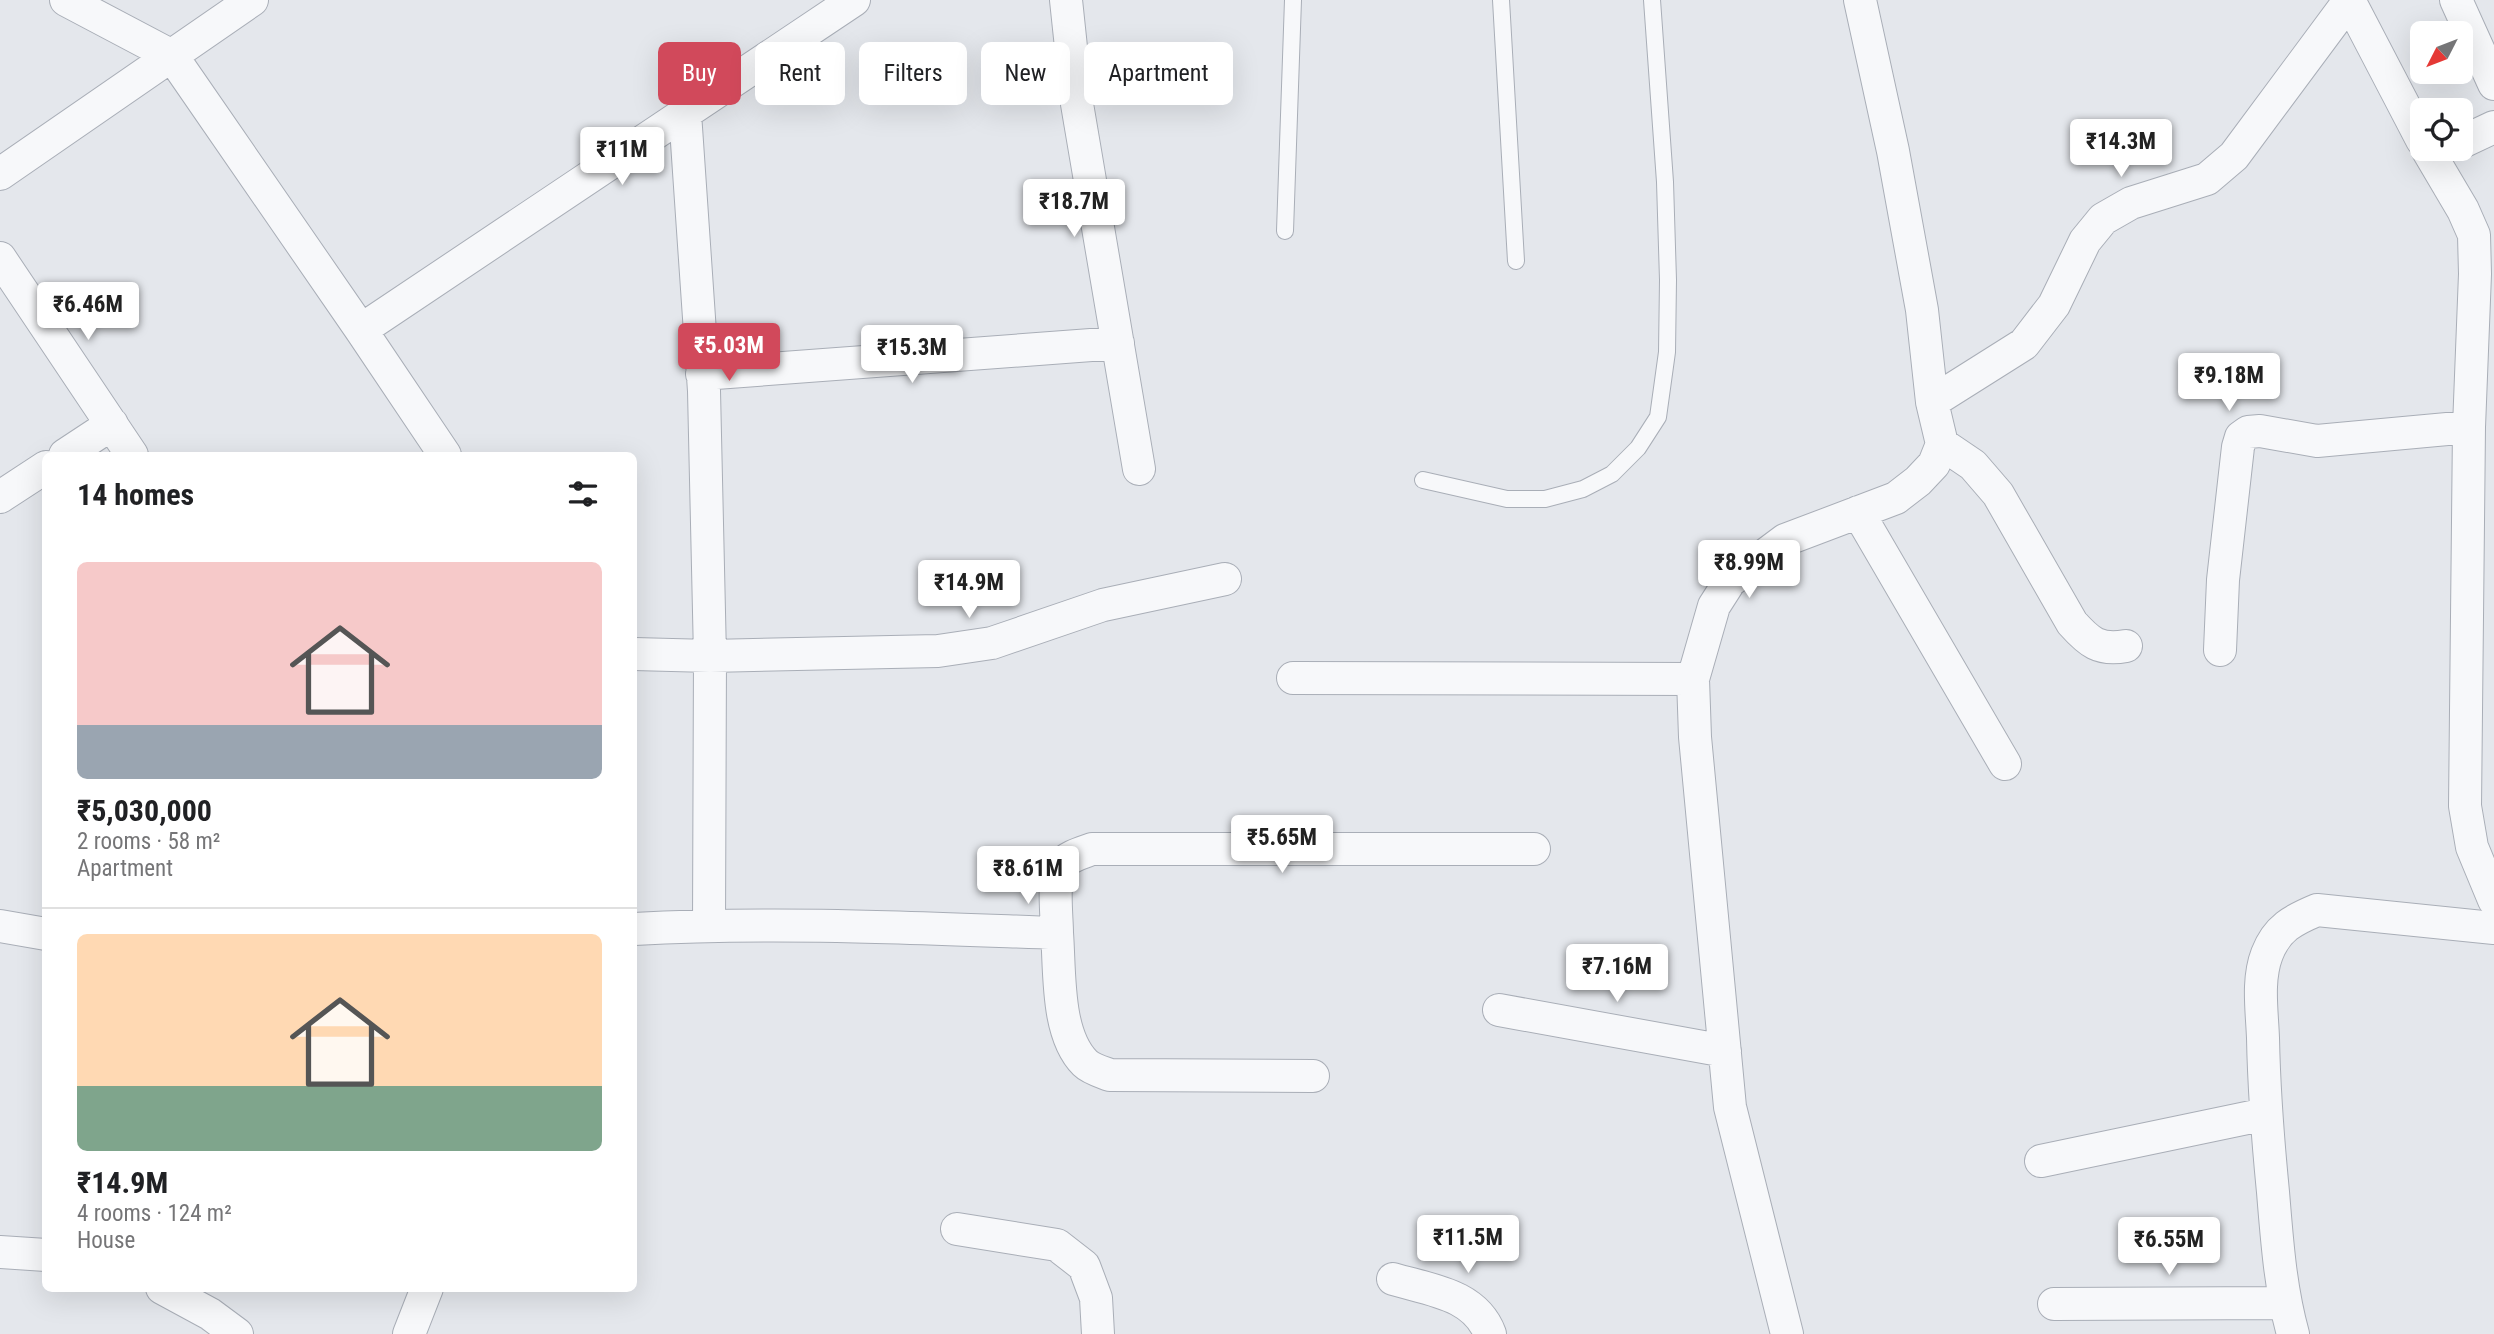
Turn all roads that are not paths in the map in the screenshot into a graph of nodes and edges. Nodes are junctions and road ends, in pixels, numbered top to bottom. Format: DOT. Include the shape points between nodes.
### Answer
graph roads {
  1 [pos="66,0"];
  2 [pos="252,0"];
  3 [pos="854,0"];
  4 [pos="1066,0"];
  5 [pos="1293,0"];
  6 [pos="1501,0"];
  7 [pos="1652,0"];
  8 [pos="1860,0"];
  9 [pos="2349,0"];
  10 [pos="2456,0"];
  11 [pos="172,56"];
  12 [pos="2494,84"];
  13 [pos="2419,98"];
  14 [pos="685,113"];
  15 [pos="2455,161"];
  16 [pos="0,174"];
  17 [pos="1285,231"];
  18 [pos="0,258"];
  19 [pos="1516,261"];
  20 [pos="361,330"];
  21 [pos="1118,343"];
  22 [pos="702,374"];
  23 [pos="1932,402"];
  24 [pos="112,424"];
  25 [pos="2469,426"];
  26 [pos="1942,444"];
  27 [pos="70,452"];
  28 [pos="130,452"];
  29 [pos="442,452"];
  30 [pos="1139,469"];
  31 [pos="42,470"];
  32 [pos="1423,480"];
  33 [pos="0,497"];
  34 [pos="1857,512"];
  35 [pos="1225,579"];
  36 [pos="2126,646"];
  37 [pos="2220,650"];
  38 [pos="637,654"];
  39 [pos="710,656"];
  40 [pos="1293,678"];
  41 [pos="1693,679"];
  42 [pos="2005,764"];
  43 [pos="1535,849"];
  44 [pos="2494,900"];
  45 [pos="709,925"];
  46 [pos="0,926"];
  47 [pos="2494,928"];
  48 [pos="637,929"];
  49 [pos="42,933"];
  50 [pos="1057,933"];
  51 [pos="1499,1010"];
  52 [pos="1725,1051"];
  53 [pos="1313,1076"];
  54 [pos="2266,1114"];
  55 [pos="2041,1161"];
  56 [pos="957,1229"];
  57 [pos="0,1252"];
  58 [pos="42,1255"];
  59 [pos="1393,1279"];
  60 [pos="169,1292"];
  61 [pos="425,1292"];
  62 [pos="2284,1303"];
  63 [pos="2054,1304"];
  64 [pos="237,1334"];
  65 [pos="409,1334"];
  66 [pos="1098,1334"];
  67 [pos="1490,1334"];
  68 [pos="1787,1334"];
  69 [pos="2293,1334"];
  1 -- 11 [label="street"];
  2 -- 11 [label="street"];
  3 -- 14 [label="street"];
  4 -- 21 [label="street" via="1077,104"];
  5 -- 17 [label="lane"];
  6 -- 19 [label="lane"];
  7 -- 32 [label="lane" via="1668,280 1667,352 1658,417 1639,448 1612,474 1583,489 1545,499 1507,499"];
  8 -- 23 [label="street" via="1922,310"];
  9 -- 13 [label="street"];
  9 -- 23 [label="street" via="2234,156 2207,179 2131,203 2103,219 2085,241 2039,328 2024,344"];
  10 -- 12 [label="street"];
  11 -- 16 [label="street"];
  11 -- 20 [label="street"];
  14 -- 20 [label="street"];
  14 -- 22 [label="street"];
  15 -- 25 [label="street" via="2463,210 2474,235"];
  18 -- 24 [label="street"];
  20 -- 29 [label="street"];
  21 -- 22 [label="street"];
  21 -- 30 [label="street"];
  22 -- 39 [label="street"];
  23 -- 26 [label="street"];
  24 -- 27 [label="street"];
  24 -- 28 [label="street"];
  25 -- 37 [label="street" via="2317,442 2260,431 2241,438 2228,518"];
  25 -- 44 [label="street" via="2465,806 2472,847"];
  26 -- 34 [label="street" via="1934,464 1918,481 1896,498"];
  26 -- 36 [label="street" via="1973,466 1998,494 2083,636 2097,645"];
  31 -- 33 [label="street"];
  34 -- 41 [label="street" via="1785,540 1730,581 1714,606"];
  34 -- 42 [label="street"];
  35 -- 39 [label="street" via="1103,605 992,643 938,650"];
  38 -- 39 [label="street"];
  39 -- 45 [label="street"];
  40 -- 41 [label="street"];
  41 -- 52 [label="street"];
  43 -- 50 [label="street" via="1091,849 1061,866 1056,879"];
  45 -- 48 [label="street"];
  45 -- 50 [label="street"];
  46 -- 49 [label="street"];
  47 -- 54 [label="street" via="2317,910 2293,920 2267,953 2262,975"];
  50 -- 53 [label="street" via="1064,1023 1075,1051 1087,1066 1110,1075"];
  51 -- 52 [label="street"];
  52 -- 68 [label="street" via="1730,1107"];
  54 -- 55 [label="street"];
  54 -- 62 [label="street"];
  56 -- 66 [label="street" via="1057,1245 1084,1266 1097,1298"];
  57 -- 58 [label="street"];
  59 -- 67 [label="street" via="1466,1301 1485,1320"];
  60 -- 64 [label="street"];
  61 -- 65 [label="street"];
  62 -- 63 [label="street"];
  62 -- 69 [label="street"];
}
